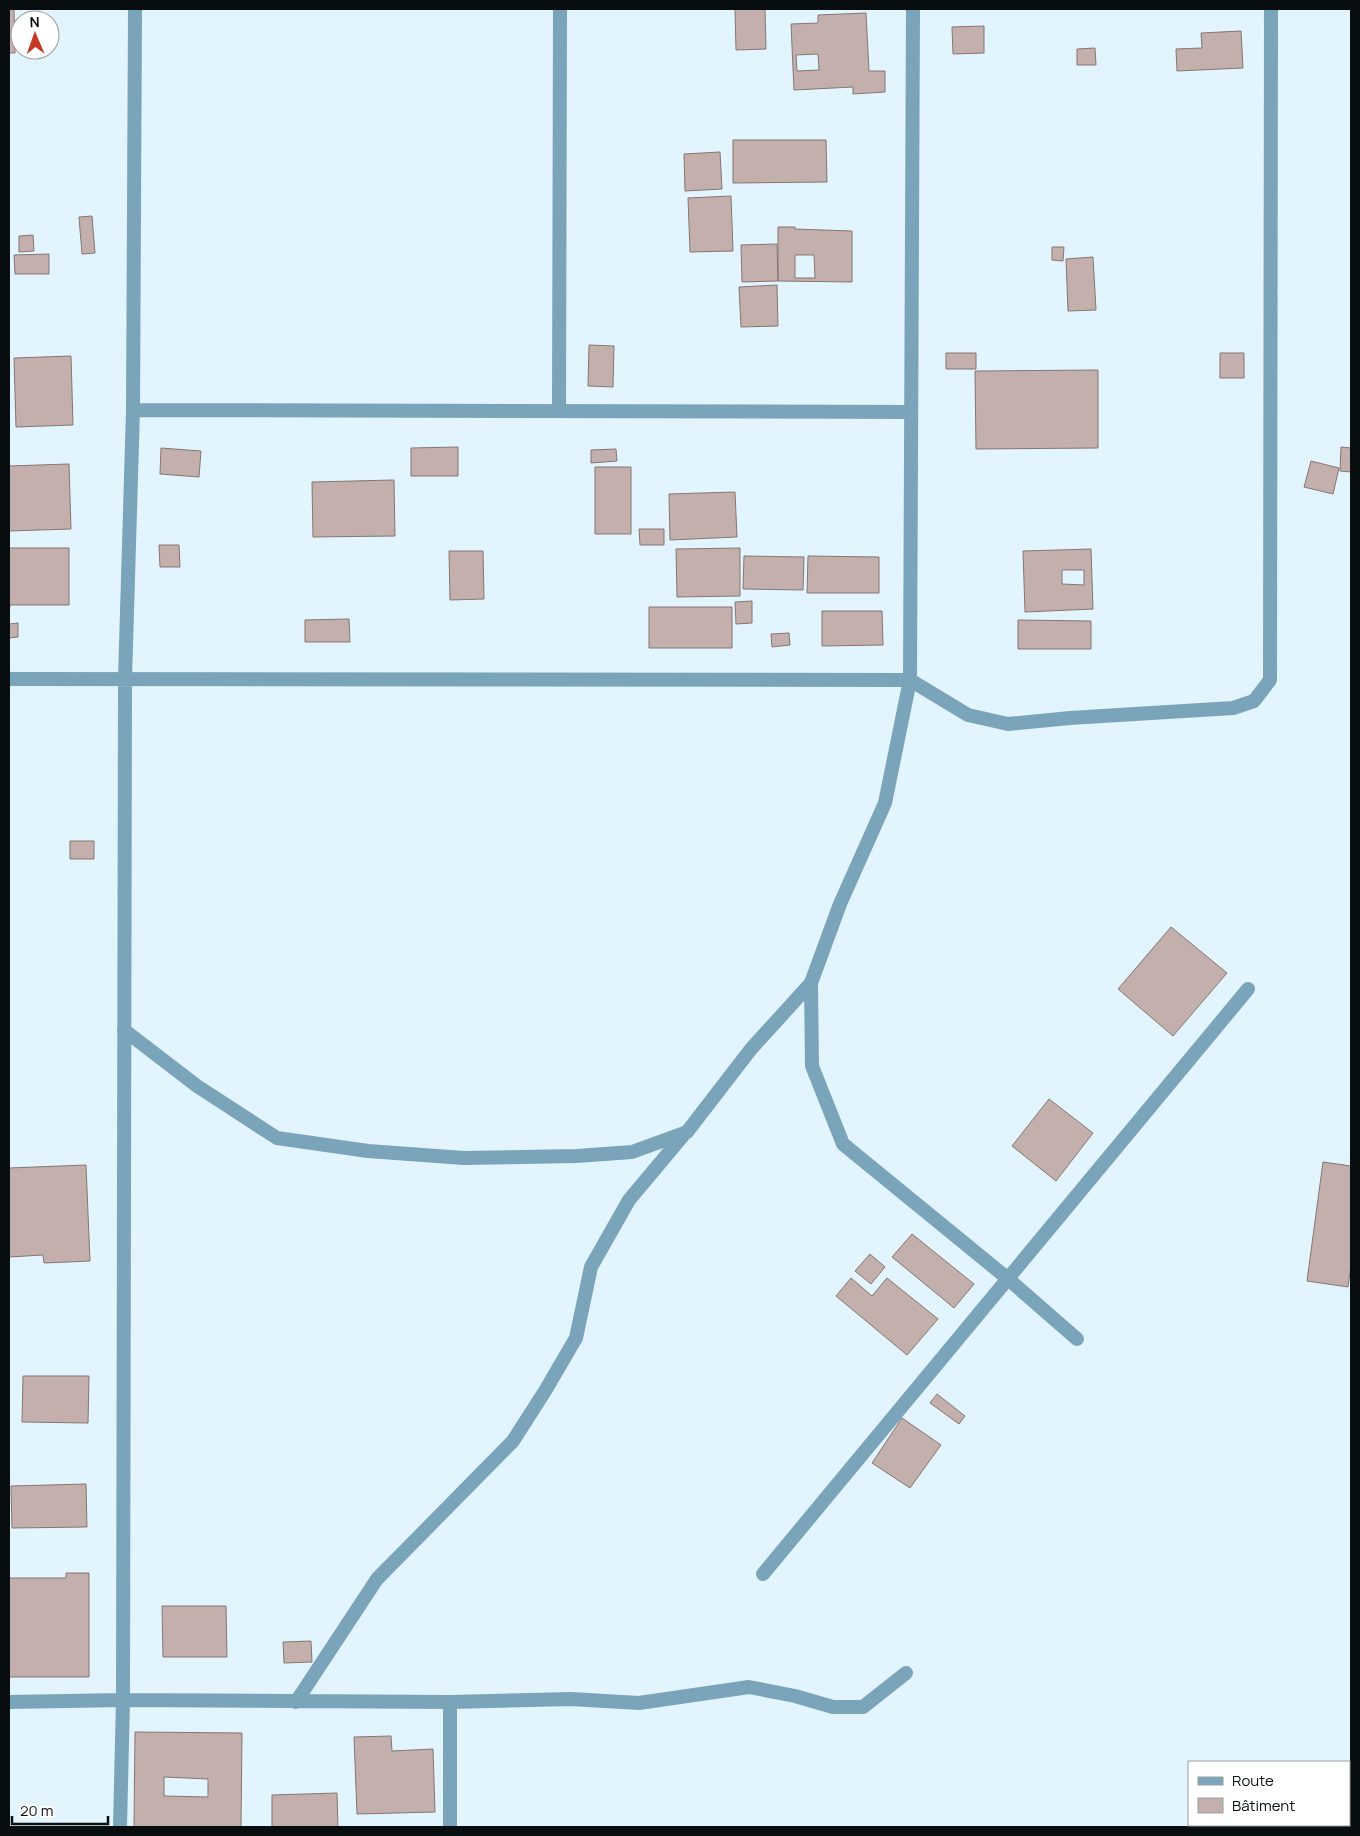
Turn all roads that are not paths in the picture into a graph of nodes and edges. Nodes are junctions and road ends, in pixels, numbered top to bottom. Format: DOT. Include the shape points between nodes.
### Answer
graph roads {
  1 [pos="135,9"];
  2 [pos="560,9"];
  3 [pos="913,9"];
  4 [pos="1271,9"];
  5 [pos="133,410"];
  6 [pos="559,412"];
  7 [pos="911,412"];
  8 [pos="9,678"];
  9 [pos="125,679"];
  10 [pos="910,680"];
  11 [pos="811,983"];
  12 [pos="1248,989"];
  13 [pos="124,1030"];
  14 [pos="687,1132"];
  15 [pos="1007,1278"];
  16 [pos="1076,1339"];
  17 [pos="763,1574"];
  18 [pos="906,1673"];
  19 [pos="123,1700"];
  20 [pos="9,1702"];
  21 [pos="296,1702"];
  22 [pos="450,1702"];
  23 [pos="120,1827"];
  24 [pos="450,1827"];
  1 -- 5 [label="street"];
  2 -- 6 [label="street"];
  3 -- 7 [label="street"];
  4 -- 10 [label="street" via="1270,680 1254,701 1233,708 1008,724 968,716"];
  5 -- 6 [label="street"];
  5 -- 9 [label="street"];
  6 -- 7 [label="street"];
  7 -- 10 [label="street"];
  8 -- 9 [label="street"];
  9 -- 10 [label="street"];
  9 -- 13 [label="street"];
  10 -- 11 [label="street" via="886,803 840,904"];
  11 -- 14 [label="street" via="751,1049"];
  11 -- 15 [label="street" via="812,1066 843,1144"];
  12 -- 15 [label="street"];
  13 -- 14 [label="street" via="197,1086 277,1138 368,1151 464,1158 632,1152"];
  13 -- 19 [label="street"];
  14 -- 21 [label="street" via="628,1200 590,1267 576,1338 513,1441 377,1579"];
  15 -- 16 [label="street"];
  15 -- 17 [label="street"];
  18 -- 22 [label="street" via="863,1707 833,1707 749,1687 639,1703 570,1699"];
  19 -- 20 [label="street"];
  19 -- 21 [label="street"];
  19 -- 23 [label="street"];
  21 -- 22 [label="street"];
  22 -- 24 [label="street"];
}
